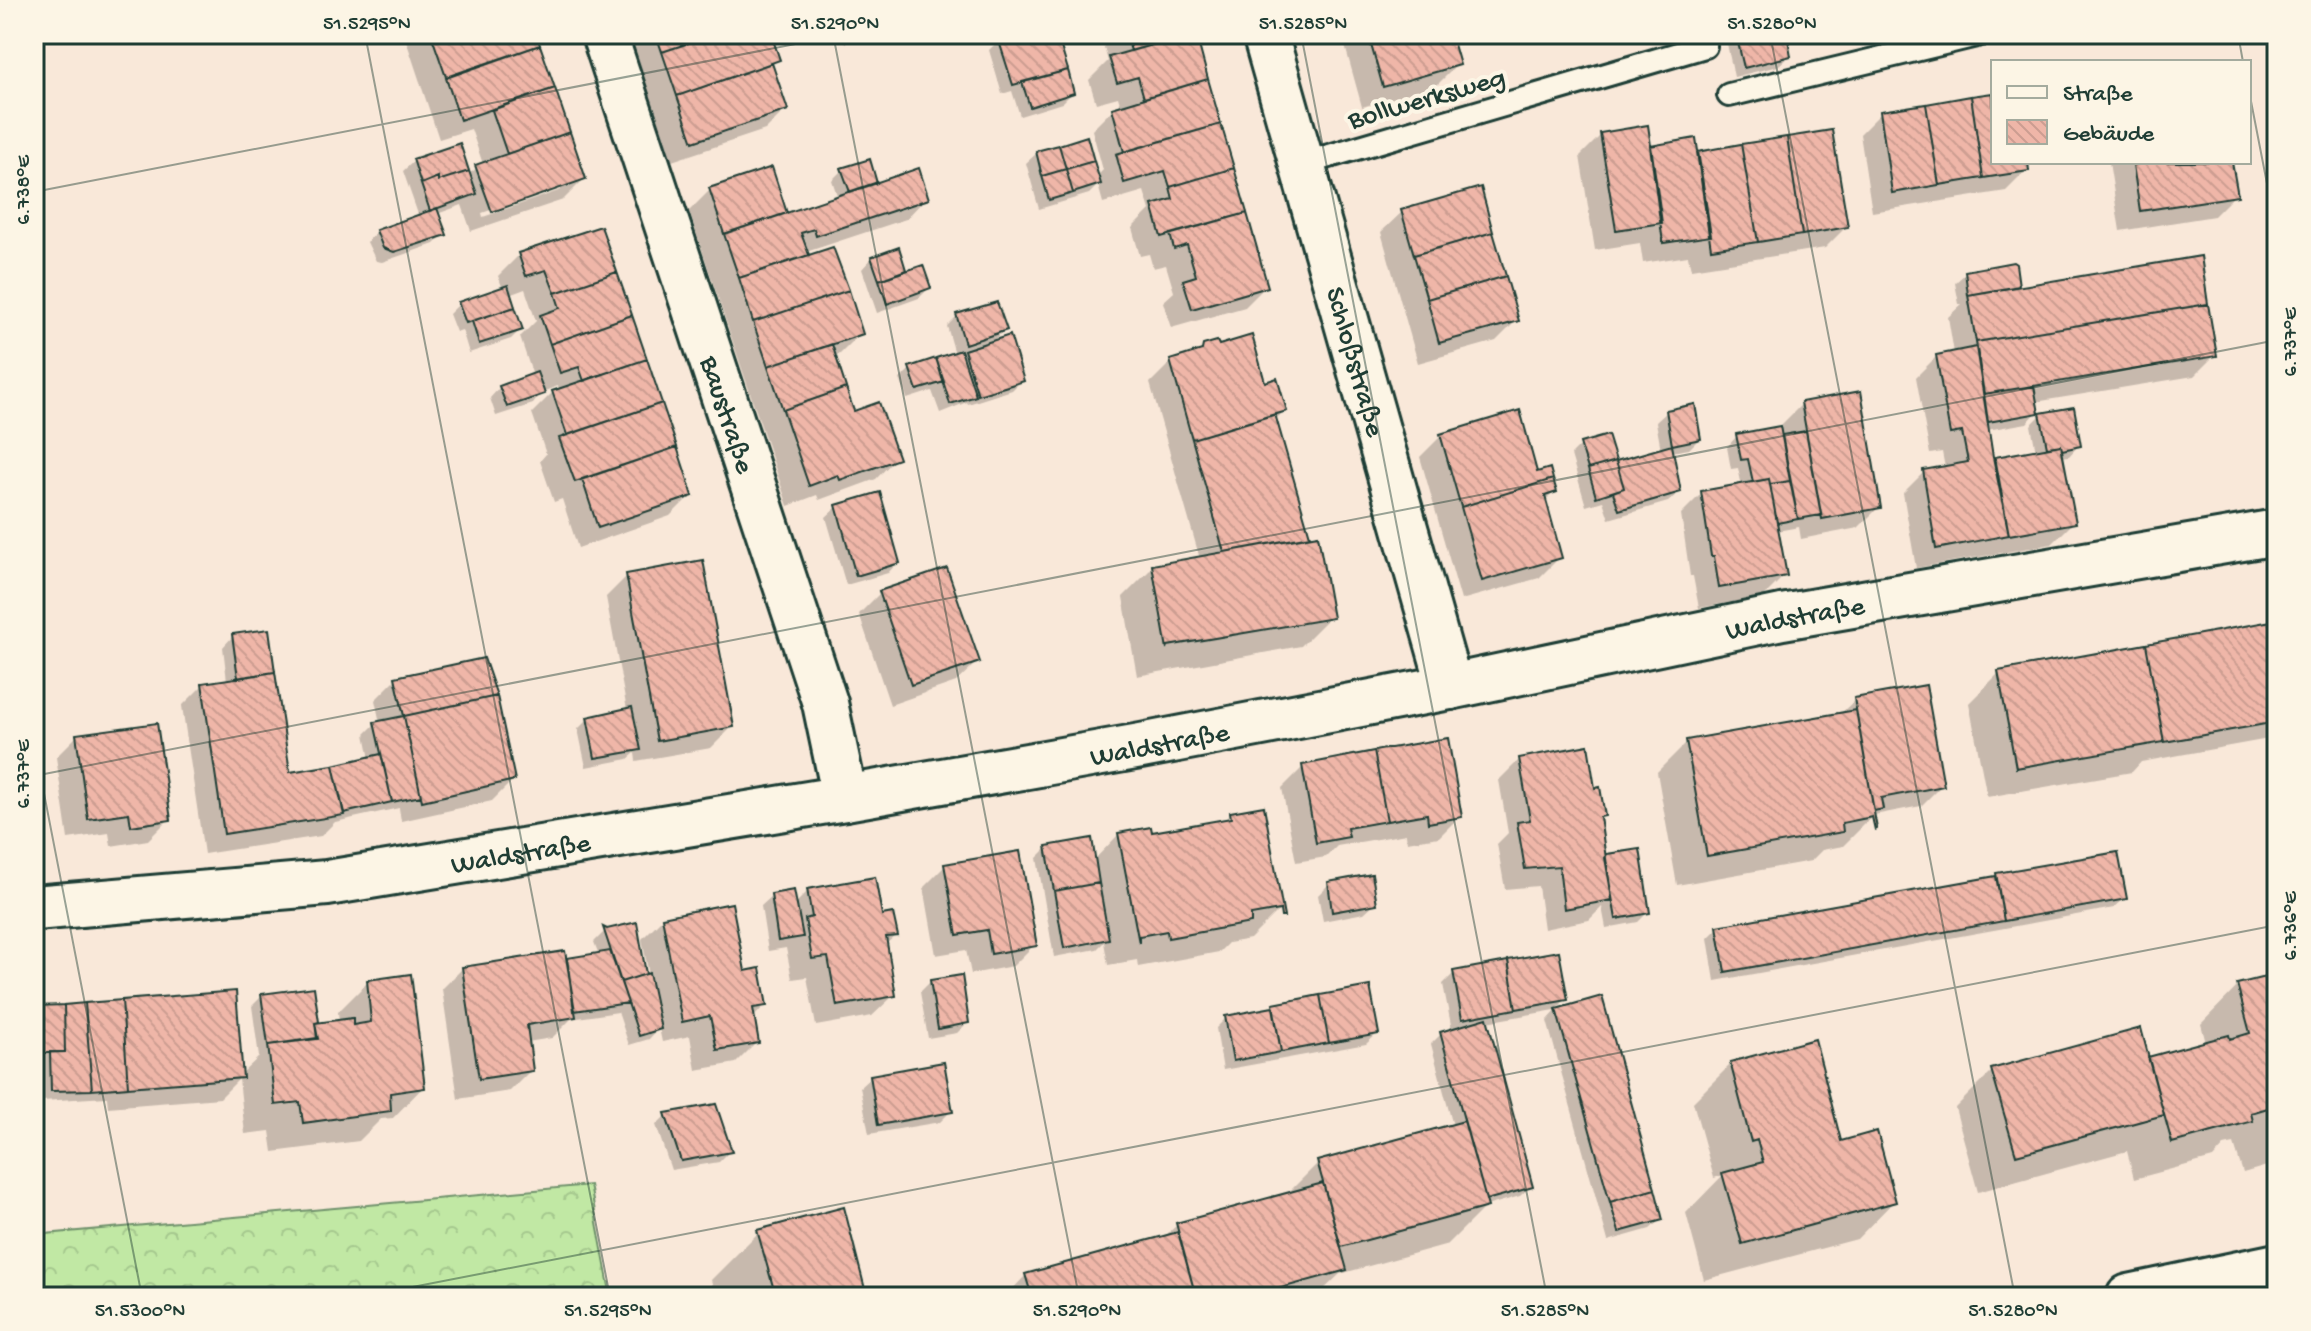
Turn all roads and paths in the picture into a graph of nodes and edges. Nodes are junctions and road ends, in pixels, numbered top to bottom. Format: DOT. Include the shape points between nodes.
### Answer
graph roads {
  1 [pos="604,34"];
  2 [pos="1265,34"];
  3 [pos="1981,34"];
  4 [pos="1705,46"];
  5 [pos="1729,95"];
  6 [pos="1302,164"];
  7 [pos="2277,532"];
  8 [pos="1450,687"];
  9 [pos="845,798"];
  10 [pos="34,908"];
  11 [pos="2277,1266"];
  12 [pos="2129,1297"];
  1 -- 9 [label="street, Baustraße" via="825,703"];
  2 -- 6 [label="street, Schloßstraße"];
  3 -- 5 [label="lane"];
  4 -- 6 [label="lane, Bollwerksweg"];
  6 -- 8 [label="street, Schloßstraße"];
  7 -- 8 [label="street, Waldstraße" via="1782,617"];
  8 -- 9 [label="street, Waldstraße"];
  9 -- 10 [label="street, Waldstraße" via="327,883"];
  11 -- 12 [label="street"];
}
